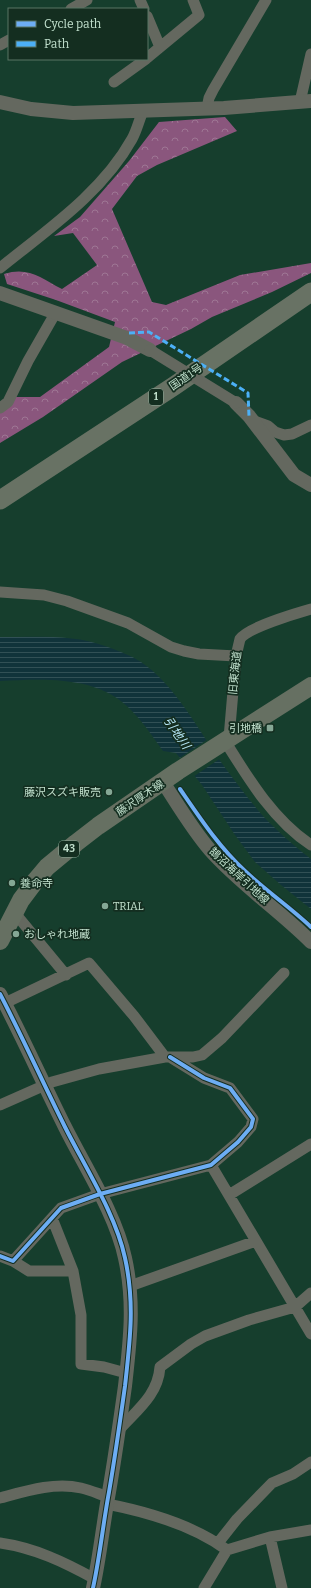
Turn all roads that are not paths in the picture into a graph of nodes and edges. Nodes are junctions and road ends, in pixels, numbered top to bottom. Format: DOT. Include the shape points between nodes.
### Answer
graph roads {
  1 [pos="87,0"];
  2 [pos="193,0"];
  3 [pos="266,0"];
  4 [pos="73,8"];
  5 [pos="148,18"];
  6 [pos="160,47"];
  7 [pos="311,54"];
  8 [pos="148,58"];
  9 [pos="146,60"];
  10 [pos="114,82"];
  11 [pos="306,101"];
  12 [pos="0,102"];
  13 [pos="207,108"];
  14 [pos="143,111"];
  15 [pos="0,268"];
  16 [pos="311,292"];
  17 [pos="0,293"];
  18 [pos="311,307"];
  19 [pos="56,312"];
  20 [pos="150,350"];
  21 [pos="236,403"];
  22 [pos="0,408"];
  23 [pos="252,420"];
  24 [pos="311,425"];
  25 [pos="311,485"];
  26 [pos="0,500"];
  27 [pos="0,514"];
  28 [pos="0,592"];
  29 [pos="311,609"];
  30 [pos="236,656"];
  31 [pos="310,689"];
  32 [pos="224,741"];
  33 [pos="163,782"];
  34 [pos="311,845"];
  35 [pos="14,912"];
  36 [pos="0,941"];
  37 [pos="311,942"];
  38 [pos="284,973"];
  39 [pos="66,975"];
  40 [pos="2,999"];
  41 [pos="168,1057"];
  42 [pos="44,1085"];
  43 [pos="0,1105"];
  44 [pos="311,1144"];
  45 [pos="211,1164"];
  46 [pos="100,1194"];
  47 [pos="229,1195"];
  48 [pos="52,1218"];
  49 [pos="256,1241"];
  50 [pos="0,1256"];
  51 [pos="13,1261"];
  52 [pos="73,1271"];
  53 [pos="130,1286"];
  54 [pos="311,1293"];
  55 [pos="295,1307"];
  56 [pos="311,1334"];
  57 [pos="126,1373"];
  58 [pos="119,1430"];
  59 [pos="311,1462"];
  60 [pos="0,1498"];
  61 [pos="107,1500"];
  62 [pos="311,1530"];
  63 [pos="270,1537"];
  64 [pos="0,1543"];
  65 [pos="218,1543"];
  66 [pos="227,1550"];
  67 [pos="94,1583"];
  68 [pos="204,1588"];
  69 [pos="282,1588"];
  1 -- 4 [label="street"];
  2 -- 6 [label="street" via="199,15"];
  3 -- 13 [label="street" via="213,90"];
  5 -- 6 [label="street"];
  6 -- 8 [label="street"];
  7 -- 11 [label="street"];
  9 -- 10 [label="street"];
  11 -- 13 [label="street"];
  12 -- 14 [label="street" via="52,112"];
  13 -- 14 [label="street"];
  14 -- 15 [label="street" via="132,138 101,182 76,206"];
  16 -- 26 [label="highway, 国道1号 / 1"];
  17 -- 19 [label="street"];
  18 -- 27 [label="highway, 国道1号 / 1"];
  19 -- 20 [label="street" via="127,338"];
  19 -- 22 [label="street" via="8,402"];
  20 -- 21 [label="street, bridge"];
  21 -- 23 [label="street"];
  23 -- 24 [label="street" via="284,436"];
  23 -- 25 [label="street" via="294,475"];
  28 -- 30 [label="street" via="44,595 67,601 128,623 184,651"];
  29 -- 30 [label="street, 旧東海道" via="244,634 240,639"];
  30 -- 32 [label="street, 旧東海道"];
  31 -- 32 [label="main road, 藤沢厚木線 / 43"];
  32 -- 33 [label="main road, 藤沢厚木線 / 43"];
  32 -- 34 [label="street" via="267,802 285,823"];
  33 -- 35 [label="main road, 藤沢厚木線 / 43" via="98,826 47,867"];
  33 -- 37 [label="street, 鵠沼海岸引地線" via="196,833 226,868"];
  35 -- 36 [label="main road, 藤沢厚木線 / 43"];
  35 -- 39 [label="street"];
  38 -- 41 [label="street" via="222,1038 202,1055"];
  39 -- 40 [label="street"];
  39 -- 41 [label="street" via="88,963"];
  40 -- 42 [label="street"];
  41 -- 42 [label="street" via="99,1069"];
  41 -- 45 [label="street" via="204,1078 230,1088 253,1119 251,1127 238,1142"];
  42 -- 43 [label="street"];
  42 -- 46 [label="street"];
  44 -- 47 [label="street"];
  45 -- 46 [label="street"];
  45 -- 47 [label="street"];
  46 -- 48 [label="street" via="61,1208"];
  46 -- 53 [label="street" via="125,1257"];
  47 -- 49 [label="street"];
  48 -- 51 [label="street"];
  48 -- 52 [label="street"];
  49 -- 53 [label="street"];
  49 -- 55 [label="street"];
  50 -- 51 [label="street"];
  51 -- 52 [label="street" via="28,1271"];
  52 -- 57 [label="street" via="81,1315 82,1364"];
  53 -- 57 [label="street" via="132,1311"];
  54 -- 55 [label="street"];
  55 -- 56 [label="street"];
  55 -- 58 [label="street" via="226,1328 191,1344 160,1367 156,1388"];
  57 -- 58 [label="street"];
  58 -- 61 [label="street"];
  59 -- 65 [label="street" via="272,1484 237,1519"];
  60 -- 61 [label="street" via="28,1490 64,1486 80,1488"];
  61 -- 65 [label="street" via="184,1527"];
  61 -- 67 [label="street"];
  62 -- 63 [label="street"];
  63 -- 66 [label="street"];
  63 -- 69 [label="street"];
  64 -- 67 [label="street" via="47,1554"];
  65 -- 66 [label="street"];
  66 -- 68 [label="street"];
}
